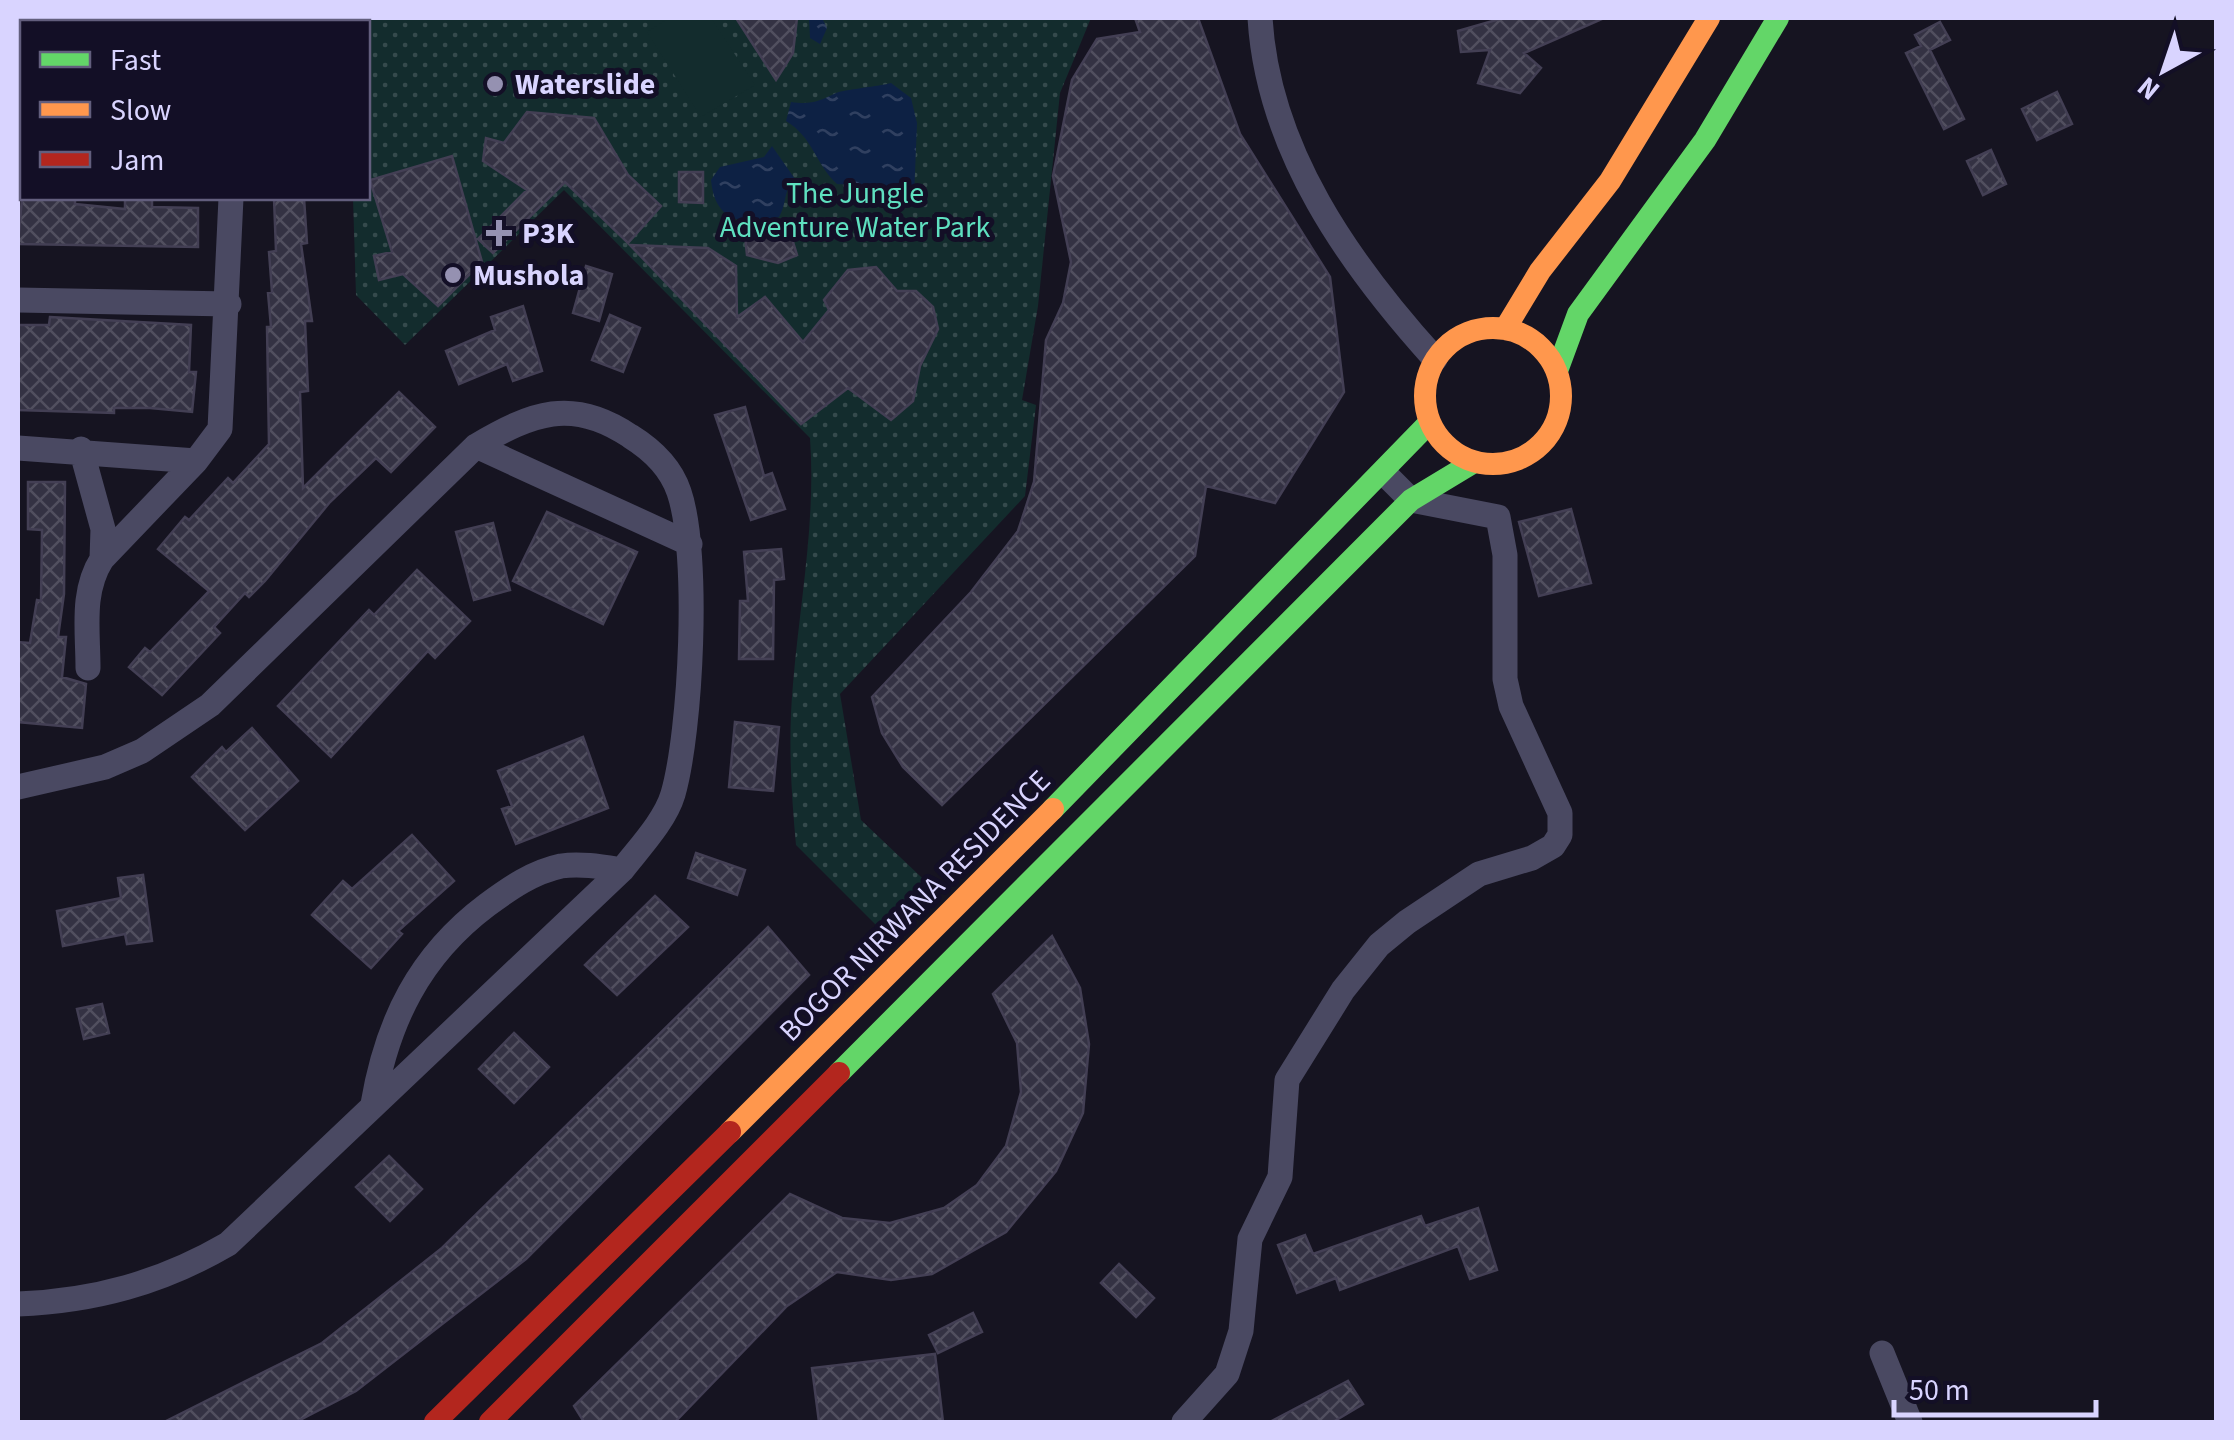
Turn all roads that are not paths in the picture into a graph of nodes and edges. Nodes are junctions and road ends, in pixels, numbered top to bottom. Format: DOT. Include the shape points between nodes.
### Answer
graph roads {
  1 [pos="1260,18"];
  2 [pos="1709,18"];
  3 [pos="1778,18"];
  4 [pos="231,200"];
  5 [pos="18,300"];
  6 [pos="229,304"];
  7 [pos="1505,328"];
  8 [pos="1435,360"];
  9 [pos="1558,371"];
  10 [pos="1430,423"];
  11 [pos="476,446"];
  12 [pos="18,448"];
  13 [pos="81,449"];
  14 [pos="196,460"];
  15 [pos="1474,462"];
  16 [pos="1384,473"];
  17 [pos="1412,500"];
  18 [pos="690,544"];
  19 [pos="102,560"];
  20 [pos="88,668"];
  21 [pos="18,787"];
  22 [pos="622,870"];
  23 [pos="373,1104"];
  24 [pos="18,1285"];
  25 [pos="29,1303"];
  26 [pos="1882,1353"];
  27 [pos="436,1422"];
  28 [pos="490,1422"];
  29 [pos="1184,1422"];
  30 [pos="1910,1422"];
  1 -- 8 [label="street" via="1272,92 1302,171 1346,250"];
  2 -- 7 [label="street" via="1610,181"];
  3 -- 9 [label="street" via="1705,140 1578,314"];
  4 -- 6 [label="street"];
  5 -- 6 [label="street"];
  6 -- 14 [label="street" via="220,429"];
  7 -- 8 [label="street" via="1465,333"];
  7 -- 9 [label="street" via="1537,343"];
  8 -- 10 [label="street" via="1425,389"];
  9 -- 15 [label="street" via="1560,414 1544,442 1517,460"];
  10 -- 15 [label="street" via="1455,453"];
  10 -- 16 [label="street, BOGOR NIRWANA RESIDENCE"];
  11 -- 18 [label="street"];
  11 -- 18 [label="street" via="563,411 598,416 666,466 679,491"];
  11 -- 21 [label="street" via="210,706 105,767"];
  12 -- 13 [label="street"];
  13 -- 14 [label="street"];
  13 -- 19 [label="street" via="102,529"];
  14 -- 19 [label="street"];
  15 -- 17 [label="street"];
  16 -- 17 [label="street"];
  16 -- 27 [label="street, BOGOR NIRWANA RESIDENCE" via="936,930"];
  17 -- 28 [label="street"];
  17 -- 29 [label="street" via="1498,516 1505,555 1505,679 1560,813 1560,836 1532,858 1480,874 1408,922 1379,945 1344,990 1287,1080 1280,1176 1250,1239 1244,1312 1228,1374"];
  18 -- 22 [label="street" via="687,704 672,798"];
  19 -- 20 [label="street" via="87,595"];
  22 -- 23 [label="street"];
  22 -- 23 [label="street" via="564,866 538,872 457,928 426,962 392,1024"];
  23 -- 25 [label="street" via="228,1244 103,1297"];
  24 -- 25 [label="street"];
  26 -- 30 [label="street"];
}
